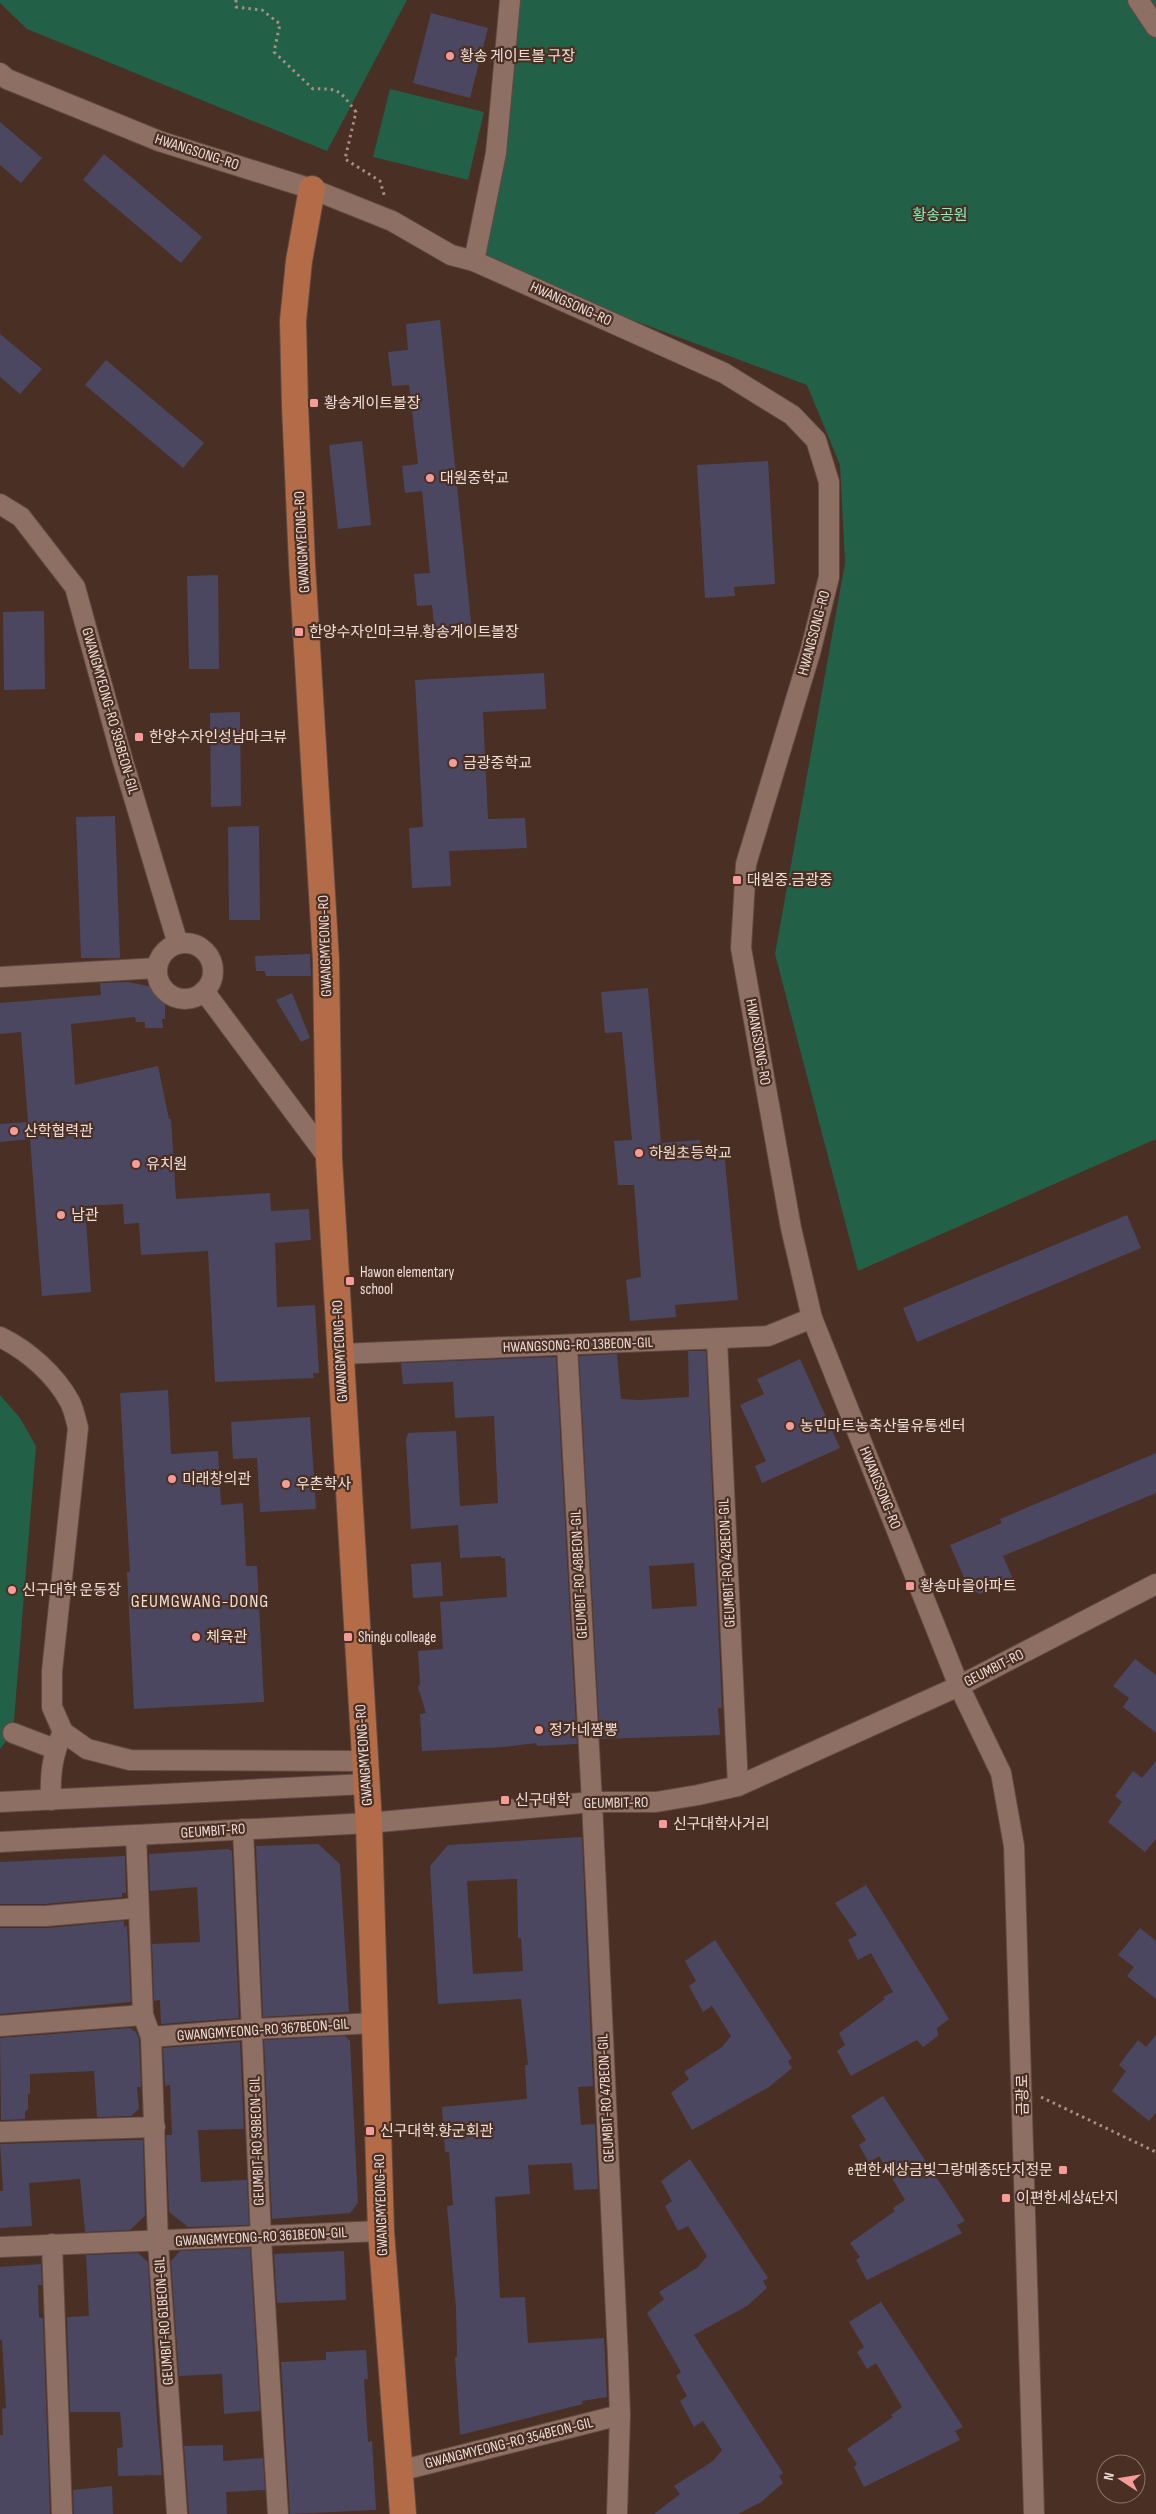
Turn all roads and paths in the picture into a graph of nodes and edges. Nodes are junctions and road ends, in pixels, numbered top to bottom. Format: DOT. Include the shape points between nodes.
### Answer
graph roads {
  1 [pos="236,0"];
  2 [pos="510,0"];
  3 [pos="1138,0"];
  4 [pos="1156,27"];
  5 [pos="0,72"];
  6 [pos="312,189"];
  7 [pos="392,221"];
  8 [pos="474,261"];
  9 [pos="0,504"];
  10 [pos="178,944"];
  11 [pos="157,968"];
  12 [pos="0,977"];
  13 [pos="204,991"];
  14 [pos="329,1159"];
  15 [pos="812,1318"];
  16 [pos="0,1337"];
  17 [pos="717,1340"];
  18 [pos="567,1346"];
  19 [pos="341,1354"];
  20 [pos="1156,1584"];
  21 [pos="959,1686"];
  22 [pos="13,1733"];
  23 [pos="59,1741"];
  24 [pos="365,1772"];
  25 [pos="738,1786"];
  26 [pos="51,1800"];
  27 [pos="0,1802"];
  28 [pos="592,1802"];
  29 [pos="369,1823"];
  30 [pos="243,1829"];
  31 [pos="136,1836"];
  32 [pos="0,1842"];
  33 [pos="138,1908"];
  34 [pos="0,1916"];
  35 [pos="143,2015"];
  36 [pos="375,2023"];
  37 [pos="0,2026"];
  38 [pos="252,2029"];
  39 [pos="150,2037"];
  40 [pos="1023,2089"];
  41 [pos="156,2127"];
  42 [pos="0,2132"];
  43 [pos="1156,2152"];
  44 [pos="381,2232"];
  45 [pos="261,2238"];
  46 [pos="158,2242"];
  47 [pos="52,2244"];
  48 [pos="0,2247"];
  49 [pos="620,2415"];
  50 [pos="399,2471"];
  51 [pos="62,2514"];
  52 [pos="177,2514"];
  53 [pos="278,2514"];
  54 [pos="403,2514"];
  55 [pos="617,2514"];
  56 [pos="1034,2514"];
  1 -- 7 [label="path" via="236,7 262,10 280,24 274,52 312,89 332,88 343,95 356,112 345,159 380,181"];
  2 -- 8 [label="street" via="496,153"];
  3 -- 4 [label="street"];
  5 -- 6 [label="street, HWANGSONG-RO" via="7,79 159,141"];
  6 -- 7 [label="street, HWANGSONG-RO"];
  6 -- 14 [label="main road, GWANGMYEONG-RO" via="299,261 293,330 302,564 326,960"];
  7 -- 8 [label="street, HWANGSONG-RO" via="451,255"];
  8 -- 15 [label="street, HWANGSONG-RO" via="724,373 792,415 816,440 829,482 829,577 810,653 746,864 741,948 791,1228"];
  9 -- 10 [label="street, GWANGMYEONG-RO 395BEON-GIL" via="21,517 75,587"];
  10 -- 11 [label="street" via="166,950"];
  10 -- 13 [label="street" via="193,944 208,955 213,974"];
  11 -- 12 [label="street"];
  11 -- 13 [label="street" via="162,986 177,998 196,996"];
  13 -- 14 [label="street"];
  14 -- 19 [label="main road, GWANGMYEONG-RO"];
  15 -- 17 [label="street, HWANGSONG-RO 13BEON-GIL" via="768,1336"];
  15 -- 21 [label="street, HWANGSONG-RO"];
  16 -- 23 [label="street" via="17,1346 45,1370 70,1402 78,1428 52,1671 52,1707"];
  17 -- 18 [label="street, HWANGSONG-RO 13BEON-GIL"];
  17 -- 25 [label="street, GEUMBIT-RO 42BEON-GIL"];
  18 -- 19 [label="street, HWANGSONG-RO 13BEON-GIL"];
  18 -- 28 [label="street, GEUMBIT-RO 48BEON-GIL"];
  19 -- 24 [label="main road, GWANGMYEONG-RO"];
  20 -- 21 [label="street, GEUMBIT-RO"];
  21 -- 25 [label="street, GEUMBIT-RO"];
  21 -- 40 [label="street, 금광로" via="1001,1773 1014,1846"];
  22 -- 23 [label="street"];
  23 -- 24 [label="street" via="130,1760"];
  23 -- 26 [label="street" via="50,1774"];
  24 -- 26 [label="street"];
  24 -- 29 [label="main road, GWANGMYEONG-RO"];
  25 -- 28 [label="street, GEUMBIT-RO" via="656,1802"];
  26 -- 27 [label="street"];
  28 -- 29 [label="street, GEUMBIT-RO"];
  28 -- 49 [label="street, GEUMBIT-RO 47BEON-GIL"];
  29 -- 30 [label="street, GEUMBIT-RO"];
  29 -- 36 [label="main road, GWANGMYEONG-RO"];
  30 -- 31 [label="street, GEUMBIT-RO"];
  30 -- 38 [label="street, GEUMBIT-RO 59BEON-GIL"];
  31 -- 32 [label="street, GEUMBIT-RO"];
  31 -- 33 [label="street, GEUMBIT-RO 61BEON-GIL"];
  33 -- 34 [label="street" via="46,1916"];
  33 -- 35 [label="street, GEUMBIT-RO 61BEON-GIL"];
  35 -- 37 [label="street"];
  35 -- 39 [label="street, GEUMBIT-RO 61BEON-GIL"];
  36 -- 38 [label="street, GWANGMYEONG-RO 367BEON-GIL"];
  36 -- 44 [label="main road, GWANGMYEONG-RO"];
  38 -- 39 [label="street, GWANGMYEONG-RO 367BEON-GIL"];
  38 -- 45 [label="street, GEUMBIT-RO 59BEON-GIL"];
  39 -- 41 [label="street, GEUMBIT-RO 61BEON-GIL"];
  40 -- 43 [label="path"];
  40 -- 56 [label="street, 금광로"];
  41 -- 42 [label="street"];
  41 -- 46 [label="street, GEUMBIT-RO 61BEON-GIL"];
  44 -- 45 [label="street, GWANGMYEONG-RO 361BEON-GIL"];
  44 -- 50 [label="main road, GWANGMYEONG-RO"];
  45 -- 46 [label="street, GWANGMYEONG-RO 361BEON-GIL"];
  45 -- 53 [label="street, GEUMBIT-RO 59BEON-GIL"];
  46 -- 47 [label="street, GWANGMYEONG-RO 361BEON-GIL"];
  46 -- 52 [label="street, GEUMBIT-RO 61BEON-GIL"];
  47 -- 48 [label="street, GWANGMYEONG-RO 361BEON-GIL"];
  47 -- 51 [label="street"];
  49 -- 50 [label="street, GWANGMYEONG-RO 354BEON-GIL"];
  49 -- 55 [label="street"];
  50 -- 54 [label="main road, GWANGMYEONG-RO"];
}
